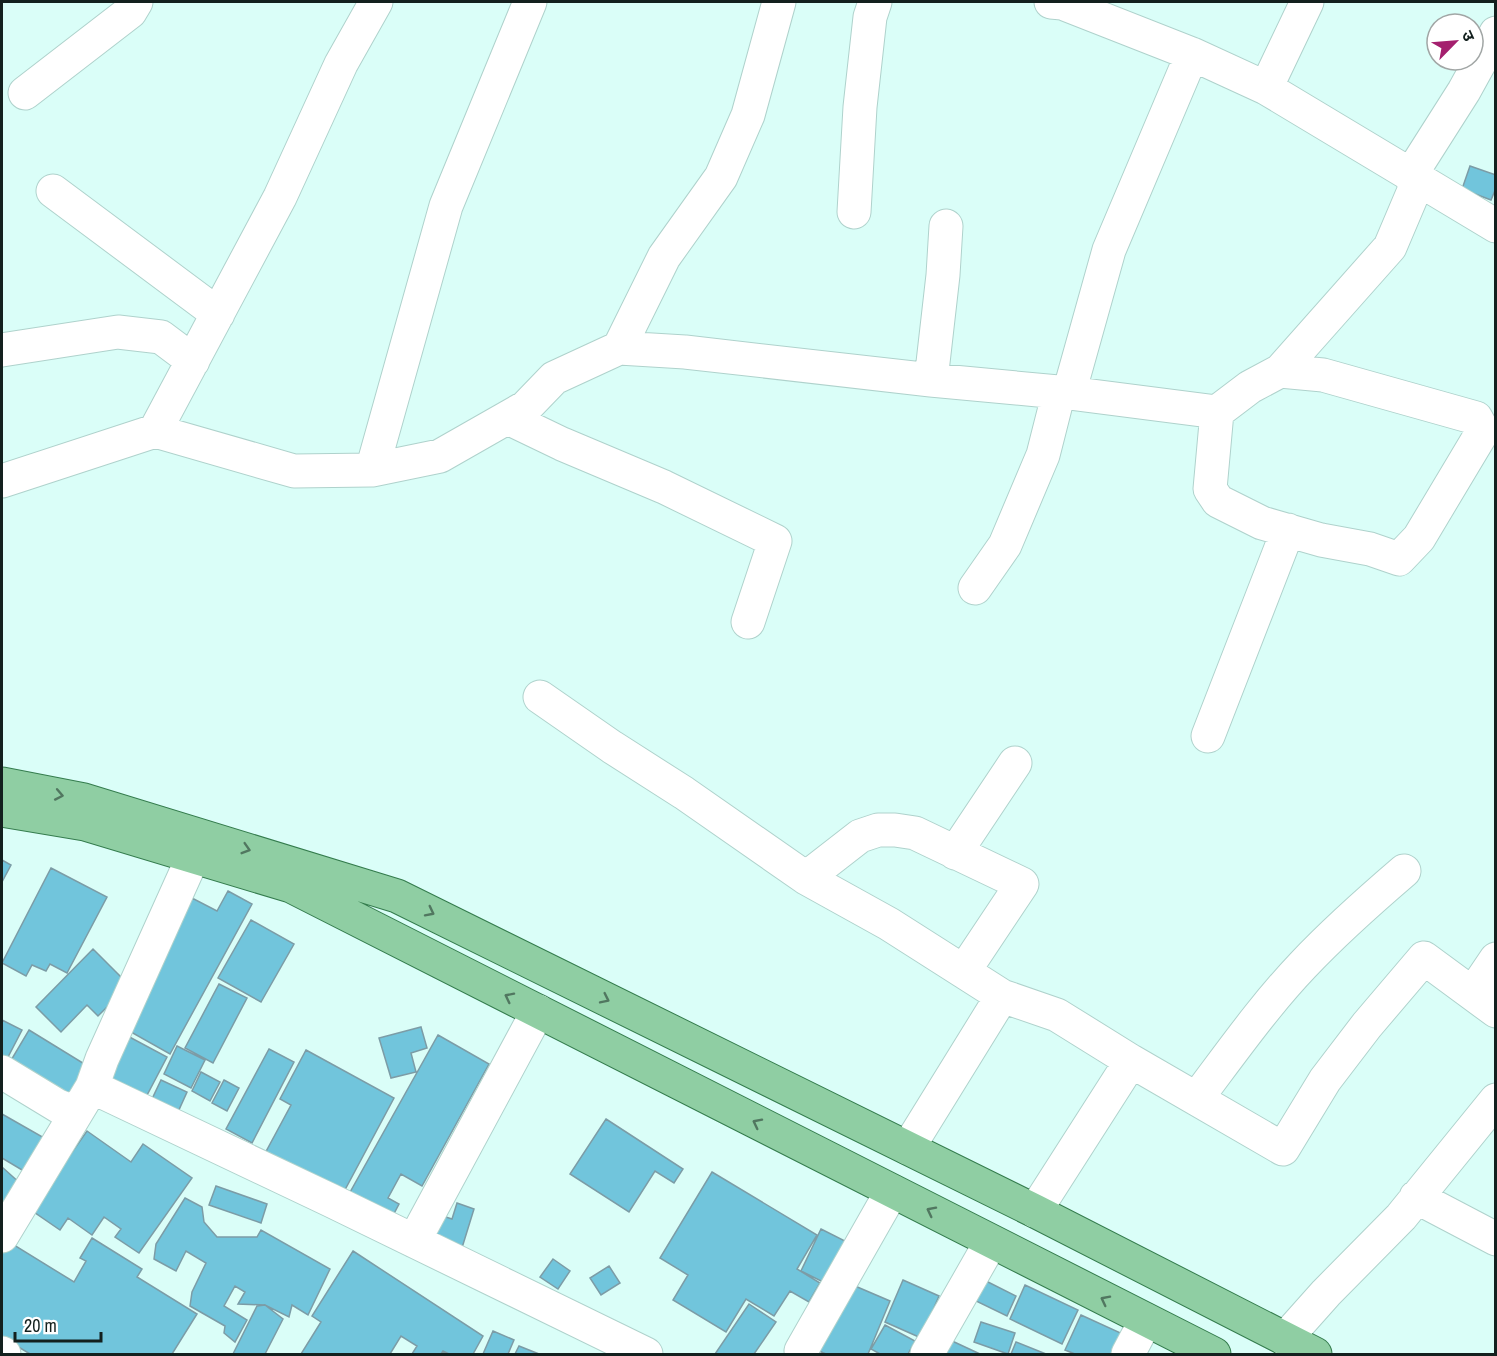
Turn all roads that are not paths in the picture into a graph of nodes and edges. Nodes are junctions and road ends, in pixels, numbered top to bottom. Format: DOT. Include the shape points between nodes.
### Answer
graph roads {
  1 [pos="136,2"];
  2 [pos="376,2"];
  3 [pos="530,2"];
  4 [pos="779,2"];
  5 [pos="875,2"];
  6 [pos="1051,2"];
  7 [pos="1306,2"];
  8 [pos="1496,33"];
  9 [pos="1192,54"];
  10 [pos="1266,88"];
  11 [pos="25,93"];
  12 [pos="1414,178"];
  13 [pos="53,191"];
  14 [pos="854,212"];
  15 [pos="946,225"];
  16 [pos="1496,226"];
  17 [pos="218,314"];
  18 [pos="619,348"];
  19 [pos="2,350"];
  20 [pos="193,361"];
  21 [pos="1280,371"];
  22 [pos="931,380"];
  23 [pos="1064,392"];
  24 [pos="1217,412"];
  25 [pos="508,418"];
  26 [pos="155,431"];
  27 [pos="372,470"];
  28 [pos="2,481"];
  29 [pos="1288,530"];
  30 [pos="975,588"];
  31 [pos="748,622"];
  32 [pos="540,697"];
  33 [pos="1208,736"];
  34 [pos="1015,763"];
  35 [pos="2,784"];
  36 [pos="2,810"];
  37 [pos="955,853"];
  38 [pos="193,857"];
  39 [pos="1404,871"];
  40 [pos="806,878"];
  41 [pos="1496,959"];
  42 [pos="964,971"];
  43 [pos="1002,996"];
  44 [pos="1484,1002"];
  45 [pos="538,1011"];
  46 [pos="1131,1062"];
  47 [pos="2,1072"];
  48 [pos="1197,1098"];
  49 [pos="84,1100"];
  50 [pos="1496,1100"];
  51 [pos="908,1148"];
  52 [pos="892,1191"];
  53 [pos="1416,1197"];
  54 [pos="1035,1211"];
  55 [pos="2,1236"];
  56 [pos="1496,1239"];
  57 [pos="414,1241"];
  58 [pos="991,1242"];
  59 [pos="1146,1320"];
  60 [pos="1285,1339"];
  61 [pos="802,1353"];
  62 [pos="646,1354"];
  63 [pos="927,1354"];
  64 [pos="1128,1354"];
  65 [pos="1214,1354"];
  66 [pos="1315,1354"];
  1 -- 11 [label="street" via="130,12"];
  2 -- 17 [label="street" via="341,64 280,197"];
  3 -- 27 [label="street" via="446,206"];
  4 -- 18 [label="street" via="748,116 721,177 664,257"];
  5 -- 14 [label="street" via="860,107"];
  6 -- 9 [label="street"];
  7 -- 10 [label="street"];
  8 -- 12 [label="street"];
  9 -- 10 [label="street"];
  9 -- 23 [label="street" via="1109,250"];
  10 -- 12 [label="street"];
  12 -- 16 [label="street"];
  12 -- 21 [label="street" via="1390,247"];
  13 -- 17 [label="street"];
  15 -- 22 [label="street"];
  17 -- 20 [label="street"];
  18 -- 22 [label="street"];
  18 -- 25 [label="street" via="554,378 526,407"];
  19 -- 20 [label="street" via="118,332 161,337"];
  20 -- 26 [label="street"];
  21 -- 24 [label="street"];
  21 -- 29 [label="street" via="1323,375 1476,418 1483,431 1419,538 1399,559"];
  22 -- 23 [label="street"];
  23 -- 24 [label="street"];
  23 -- 30 [label="street" via="1043,455 1005,545"];
  24 -- 29 [label="street" via="1210,489 1218,501 1262,523"];
  25 -- 27 [label="street" via="440,456"];
  25 -- 31 [label="street" via="775,541"];
  26 -- 27 [label="street" via="294,471"];
  26 -- 28 [label="street"];
  29 -- 33 [label="street"];
  32 -- 40 [label="street"];
  34 -- 37 [label="street"];
  35 -- 51 [label="main road, one-way" via="84,800 397,896"];
  36 -- 38 [label="main road" via="85,824"];
  37 -- 40 [label="street" via="915,833 878,830 860,836"];
  37 -- 42 [label="street" via="1022,884"];
  45 -- 38 [label="main road, one-way" via="291,886"];
  38 -- 49 [label="street"];
  39 -- 48 [label="street" via="1303,965"];
  40 -- 42 [label="street"];
  41 -- 44 [label="street"];
  42 -- 43 [label="street"];
  43 -- 46 [label="street" via="1057,1015"];
  43 -- 51 [label="street"];
  44 -- 48 [label="street" via="1424,958 1325,1080 1283,1149"];
  52 -- 45 [label="main road, one-way"];
  45 -- 57 [label="street"];
  46 -- 48 [label="street"];
  46 -- 54 [label="street"];
  47 -- 49 [label="street" via="58,1106"];
  49 -- 55 [label="street"];
  49 -- 57 [label="street"];
  50 -- 53 [label="street"];
  51 -- 54 [label="main road"];
  58 -- 52 [label="main road, one-way"];
  52 -- 61 [label="street"];
  53 -- 56 [label="street"];
  53 -- 60 [label="street"];
  54 -- 60 [label="main road"];
  57 -- 62 [label="street"];
  59 -- 58 [label="main road, one-way"];
  58 -- 63 [label="street"];
  59 -- 64 [label="street"];
  59 -- 65 [label="main road"];
  60 -- 66 [label="main road"];
}
